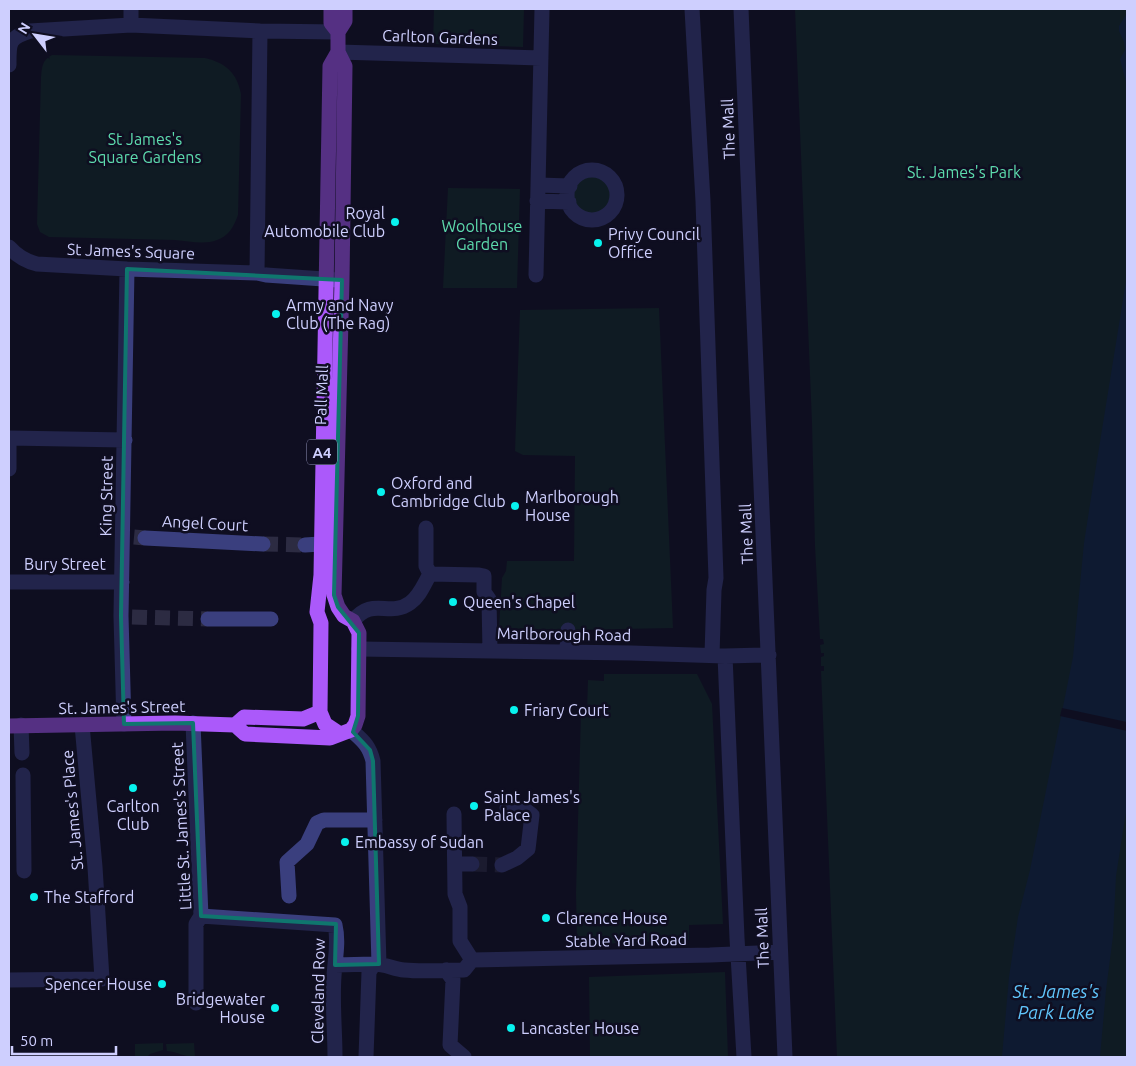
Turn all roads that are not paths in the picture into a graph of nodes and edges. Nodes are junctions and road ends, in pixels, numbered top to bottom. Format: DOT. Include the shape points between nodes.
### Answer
graph roads {
  1 [pos="131,9"];
  2 [pos="332,9"];
  3 [pos="345,9"];
  4 [pos="542,9"];
  5 [pos="692,9"];
  6 [pos="741,9"];
  7 [pos="131,25"];
  8 [pos="260,31"];
  9 [pos="338,32"];
  10 [pos="338,52"];
  11 [pos="541,58"];
  12 [pos="9,65"];
  13 [pos="538,185"];
  14 [pos="570,186"];
  15 [pos="538,201"];
  16 [pos="569,202"];
  17 [pos="9,247"];
  18 [pos="128,270"];
  19 [pos="257,273"];
  20 [pos="536,274"];
  21 [pos="326,280"];
  22 [pos="342,280"];
  23 [pos="9,438"];
  24 [pos="125,440"];
  25 [pos="9,469"];
  26 [pos="426,528"];
  27 [pos="134,537"];
  28 [pos="263,544"];
  29 [pos="320,544"];
  30 [pos="305,545"];
  31 [pos="430,574"];
  32 [pos="9,582"];
  33 [pos="122,582"];
  34 [pos="349,618"];
  35 [pos="208,619"];
  36 [pos="270,619"];
  37 [pos="321,623"];
  38 [pos="568,630"];
  39 [pos="359,649"];
  40 [pos="490,651"];
  41 [pos="567,652"];
  42 [pos="768,655"];
  43 [pos="719,656"];
  44 [pos="320,712"];
  45 [pos="193,723"];
  46 [pos="124,724"];
  47 [pos="82,725"];
  48 [pos="235,725"];
  49 [pos="15,726"];
  50 [pos="345,732"];
  51 [pos="22,753"];
  52 [pos="23,775"];
  53 [pos="507,808"];
  54 [pos="454,814"];
  55 [pos="375,820"];
  56 [pos="455,864"];
  57 [pos="472,864"];
  58 [pos="502,866"];
  59 [pos="24,871"];
  60 [pos="289,896"];
  61 [pos="201,916"];
  62 [pos="335,925"];
  63 [pos="780,952"];
  64 [pos="738,954"];
  65 [pos="472,960"];
  66 [pos="376,964"];
  67 [pos="335,965"];
  68 [pos="446,970"];
  69 [pos="9,980"];
  70 [pos="196,1002"];
  71 [pos="335,1057"];
  72 [pos="366,1057"];
  73 [pos="464,1057"];
  74 [pos="744,1057"];
  75 [pos="785,1057"];
  1 -- 7 [label="street"];
  2 -- 9 [label="main road, Pall Mall / A4" via="331,22"];
  3 -- 9 [label="main road, Pall Mall / A4" via="345,21"];
  4 -- 11 [label="street"];
  5 -- 43 [label="street, The Mall" via="703,202 714,590"];
  6 -- 42 [label="street, The Mall"];
  7 -- 8 [label="street"];
  7 -- 12 [label="street" via="16,35 11,42"];
  8 -- 9 [label="street"];
  8 -- 19 [label="street"];
  9 -- 10 [label="main road, Pall Mall / A4"];
  10 -- 11 [label="street, Carlton Gardens"];
  10 -- 21 [label="main road, Pall Mall / A4" via="330,66"];
  10 -- 22 [label="main road, Pall Mall / A4" via="345,66"];
  11 -- 13 [label="street"];
  13 -- 14 [label="street"];
  13 -- 15 [label="street"];
  14 -- 16 [label="street"];
  14 -- 16 [label="street" via="580,174 604,173 615,185 617,200 608,214 593,220 578,215"];
  15 -- 16 [label="street"];
  15 -- 20 [label="street"];
  17 -- 18 [label="street, St James's Square" via="14,254 37,264"];
  18 -- 19 [label="street, St James's Square"];
  18 -- 24 [label="street, King Street"];
  19 -- 21 [label="street, St James's Square"];
  21 -- 22 [label="street, St James's Square"];
  21 -- 29 [label="main road, Pall Mall / A4"];
  22 -- 34 [label="main road, Pall Mall / A4" via="334,595 338,607"];
  23 -- 24 [label="street"];
  23 -- 25 [label="street"];
  24 -- 27 [label="street, King Street"];
  26 -- 31 [label="street" via="426,566"];
  27 -- 28 [label="street, Angel Court"];
  27 -- 33 [label="street, King Street"];
  29 -- 30 [label="street"];
  29 -- 37 [label="main road, Pall Mall / A4" via="317,612"];
  31 -- 34 [label="street" via="412,602 396,609 368,608"];
  31 -- 40 [label="street" via="484,576 484,592 490,599"];
  32 -- 33 [label="street, Bury Street"];
  33 -- 46 [label="street, King Street" via="126,617"];
  34 -- 37 [label="main road" via="336,616"];
  34 -- 39 [label="main road, Pall Mall / A4" via="359,634"];
  35 -- 36 [label="street"];
  37 -- 44 [label="main road, Pall Mall / A4"];
  38 -- 41 [label="street"];
  39 -- 40 [label="street, Marlborough Road"];
  39 -- 50 [label="main road, Pall Mall / A4" via="358,716 355,725"];
  40 -- 41 [label="street, Marlborough Road"];
  41 -- 43 [label="street, Marlborough Road"];
  42 -- 43 [label="street, Marlborough Road"];
  42 -- 63 [label="street, The Mall"];
  43 -- 64 [label="street, The Mall"];
  44 -- 48 [label="main road, St. James's Street" via="296,719 244,717"];
  44 -- 50 [label="main road" via="325,724"];
  45 -- 46 [label="main road, St. James's Street"];
  45 -- 48 [label="main road, St. James's Street"];
  45 -- 61 [label="street, Little St. James's Street"];
  46 -- 47 [label="main road, St. James's Street"];
  47 -- 49 [label="main road, St. James's Street"];
  47 -- 69 [label="street, St. James's Place" via="102,979"];
  48 -- 50 [label="main road, St. James's Street" via="245,734 330,738"];
  49 -- 51 [label="street"];
  50 -- 55 [label="street" via="363,740 370,750"];
  52 -- 59 [label="street"];
  53 -- 58 [label="street" via="524,809 532,815 528,849"];
  54 -- 56 [label="street"];
  55 -- 60 [label="street" via="324,820 317,823 307,844 287,862"];
  55 -- 66 [label="street"];
  56 -- 57 [label="street"];
  56 -- 65 [label="street" via="460,941"];
  61 -- 62 [label="street, Little St. James's Street"];
  61 -- 70 [label="street" via="196,924"];
  62 -- 67 [label="street, Cleveland Row"];
  63 -- 64 [label="street, Stable Yard Road"];
  63 -- 75 [label="street, The Mall"];
  64 -- 65 [label="street, Stable Yard Road"];
  64 -- 74 [label="street, The Mall"];
  65 -- 68 [label="street, Stable Yard Road" via="464,970"];
  66 -- 67 [label="street, Stable Yard Road"];
  66 -- 68 [label="street, Stable Yard Road" via="407,970"];
  66 -- 72 [label="street" via="369,972"];
  67 -- 71 [label="street, Cleveland Row"];
  68 -- 73 [label="street" via="453,980 450,1044"];
}
